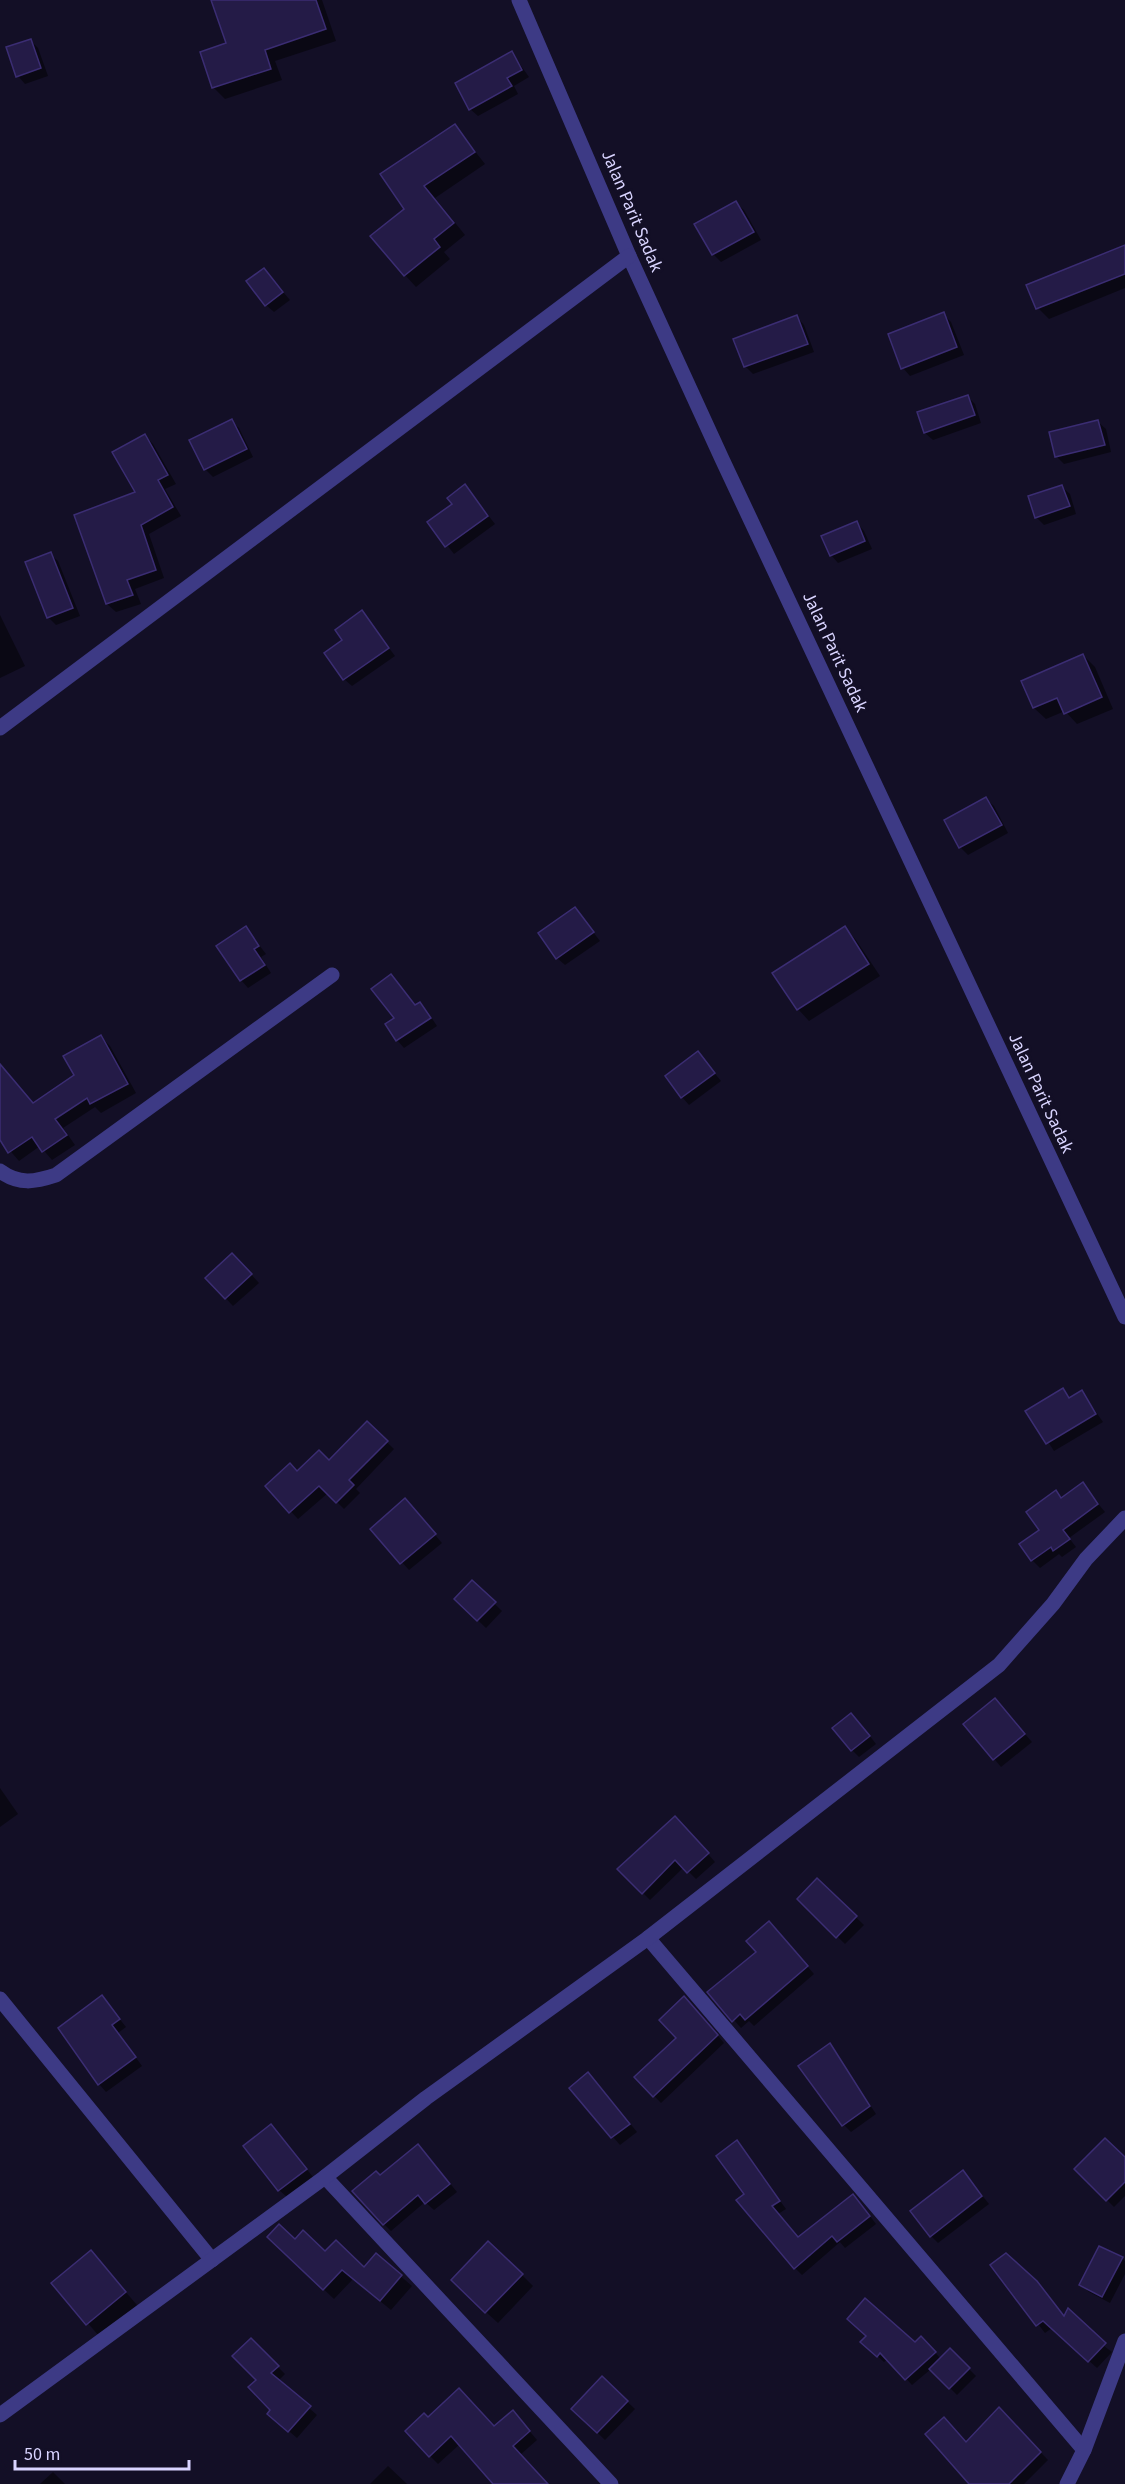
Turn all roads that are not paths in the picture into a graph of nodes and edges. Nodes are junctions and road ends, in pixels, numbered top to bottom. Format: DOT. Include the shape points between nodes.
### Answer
graph roads {
  1 [pos="519,0"];
  2 [pos="629,256"];
  3 [pos="0,728"];
  4 [pos="332,975"];
  5 [pos="0,1171"];
  6 [pos="1125,1317"];
  7 [pos="1125,1518"];
  8 [pos="648,1938"];
  9 [pos="0,1999"];
  10 [pos="325,2176"];
  11 [pos="212,2260"];
  12 [pos="1125,2341"];
  13 [pos="0,2415"];
  14 [pos="1084,2450"];
  15 [pos="611,2484"];
  16 [pos="1067,2484"];
  1 -- 2 [label="street, Jalan Parit Sadak"];
  2 -- 3 [label="street"];
  2 -- 6 [label="street, Jalan Parit Sadak"];
  4 -- 5 [label="street" via="56,1175 33,1183 10,1178"];
  7 -- 8 [label="street" via="999,1665"];
  8 -- 10 [label="street"];
  8 -- 14 [label="street"];
  9 -- 11 [label="street"];
  10 -- 11 [label="street"];
  10 -- 15 [label="street"];
  11 -- 13 [label="street"];
  12 -- 14 [label="street"];
  14 -- 16 [label="street"];
}
